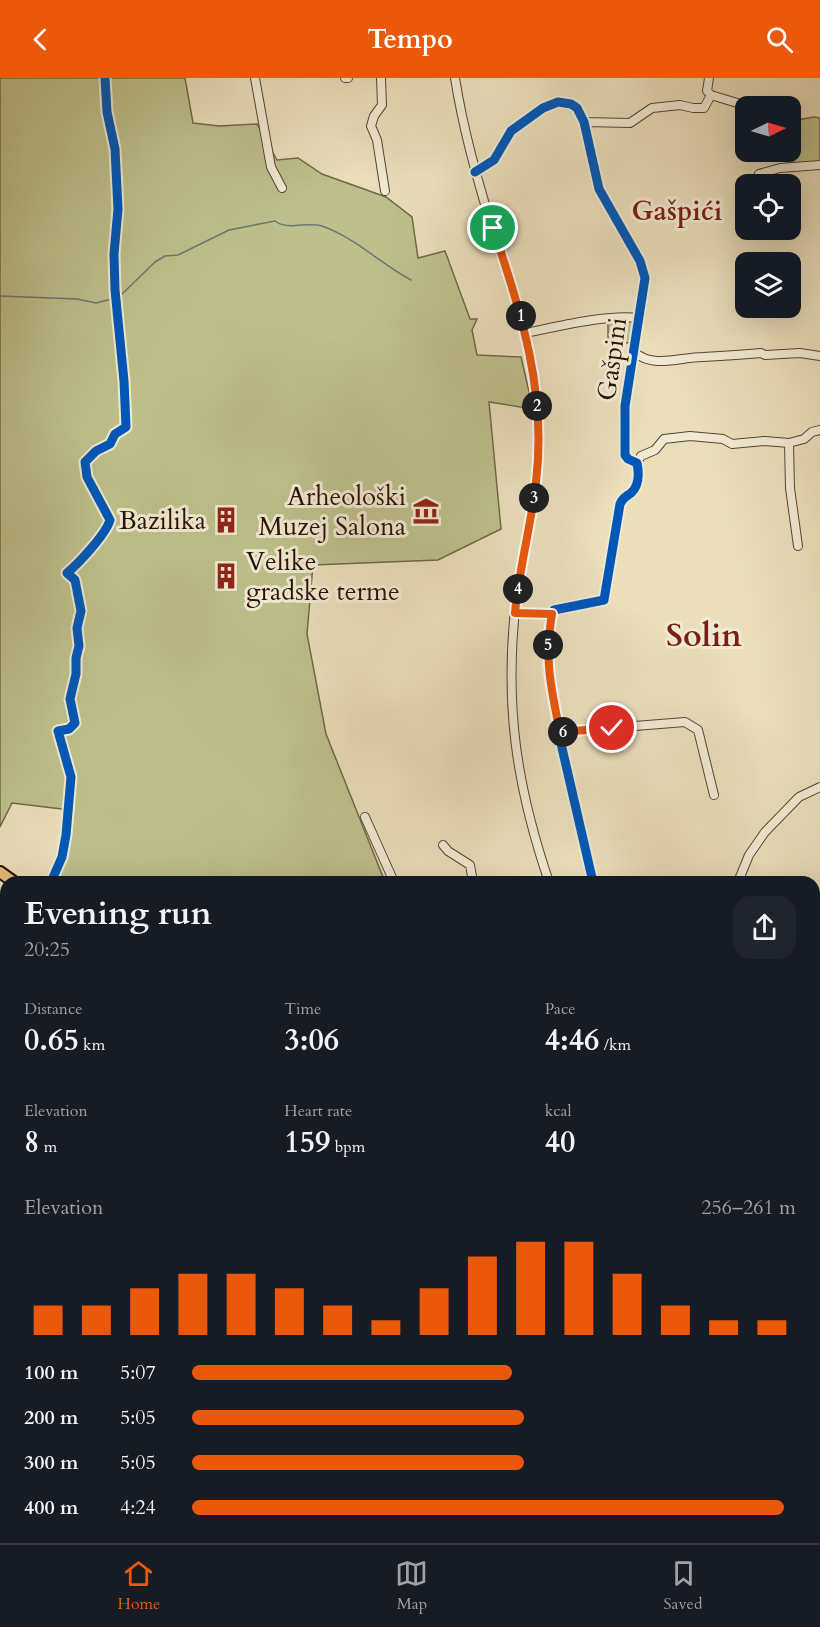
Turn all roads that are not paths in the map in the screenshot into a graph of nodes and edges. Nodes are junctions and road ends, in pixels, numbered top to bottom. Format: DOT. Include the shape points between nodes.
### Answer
graph roads {
  1 [pos="255,78"];
  2 [pos="381,78"];
  3 [pos="455,78"];
  4 [pos="708,78"];
  5 [pos="711,95"];
  6 [pos="735,102"];
  7 [pos="584,122"];
  8 [pos="820,165"];
  9 [pos="475,172"];
  10 [pos="759,174"];
  11 [pos="282,188"];
  12 [pos="385,192"];
  13 [pos="638,318"];
  14 [pos="525,333"];
  15 [pos="634,352"];
  16 [pos="820,356"];
  17 [pos="820,430"];
  18 [pos="789,443"];
  19 [pos="637,463"];
  20 [pos="798,546"];
  21 [pos="515,613"];
  22 [pos="552,614"];
  23 [pos="560,732"];
  24 [pos="820,787"];
  25 [pos="714,795"];
  26 [pos="365,817"];
  27 [pos="444,845"];
  28 [pos="391,876"];
  29 [pos="472,876"];
  30 [pos="547,876"];
  31 [pos="592,876"];
  32 [pos="740,876"];
  1 -- 11 [label="street" via="271,167"];
  2 -- 12 [label="street" via="382,105 371,126"];
  3 -- 9 [label="street"];
  4 -- 5 [label="street" via="707,91"];
  5 -- 6 [label="street"];
  5 -- 7 [label="street" via="704,108 652,108 630,123"];
  7 -- 9 [label="street" via="571,104 558,102 543,108 508,134 494,160"];
  7 -- 13 [label="street, Gašpini" via="599,189 640,261 645,278"];
  8 -- 10 [label="street"];
  9 -- 14 [label="street"];
  13 -- 14 [label="street" via="606,319"];
  13 -- 15 [label="street, Gašpini"];
  14 -- 21 [label="street" via="537,401 538,455"];
  15 -- 16 [label="street" via="640,358 664,362 760,353"];
  15 -- 19 [label="street, Gašpini" via="625,406 626,455"];
  17 -- 18 [label="street"];
  18 -- 19 [label="street" via="732,444 723,439 690,436 664,439"];
  18 -- 20 [label="street"];
  19 -- 22 [label="street" via="639,473 634,489 620,504 604,600 558,608"];
  21 -- 22 [label="street"];
  21 -- 30 [label="street" via="510,672 513,729 534,839"];
  22 -- 23 [label="street" via="547,662"];
  23 -- 25 [label="street" via="685,722 698,729"];
  23 -- 31 [label="street"];
  24 -- 32 [label="street" via="799,797 765,832"];
  26 -- 28 [label="street"];
  27 -- 29 [label="street" via="470,865"];
}
